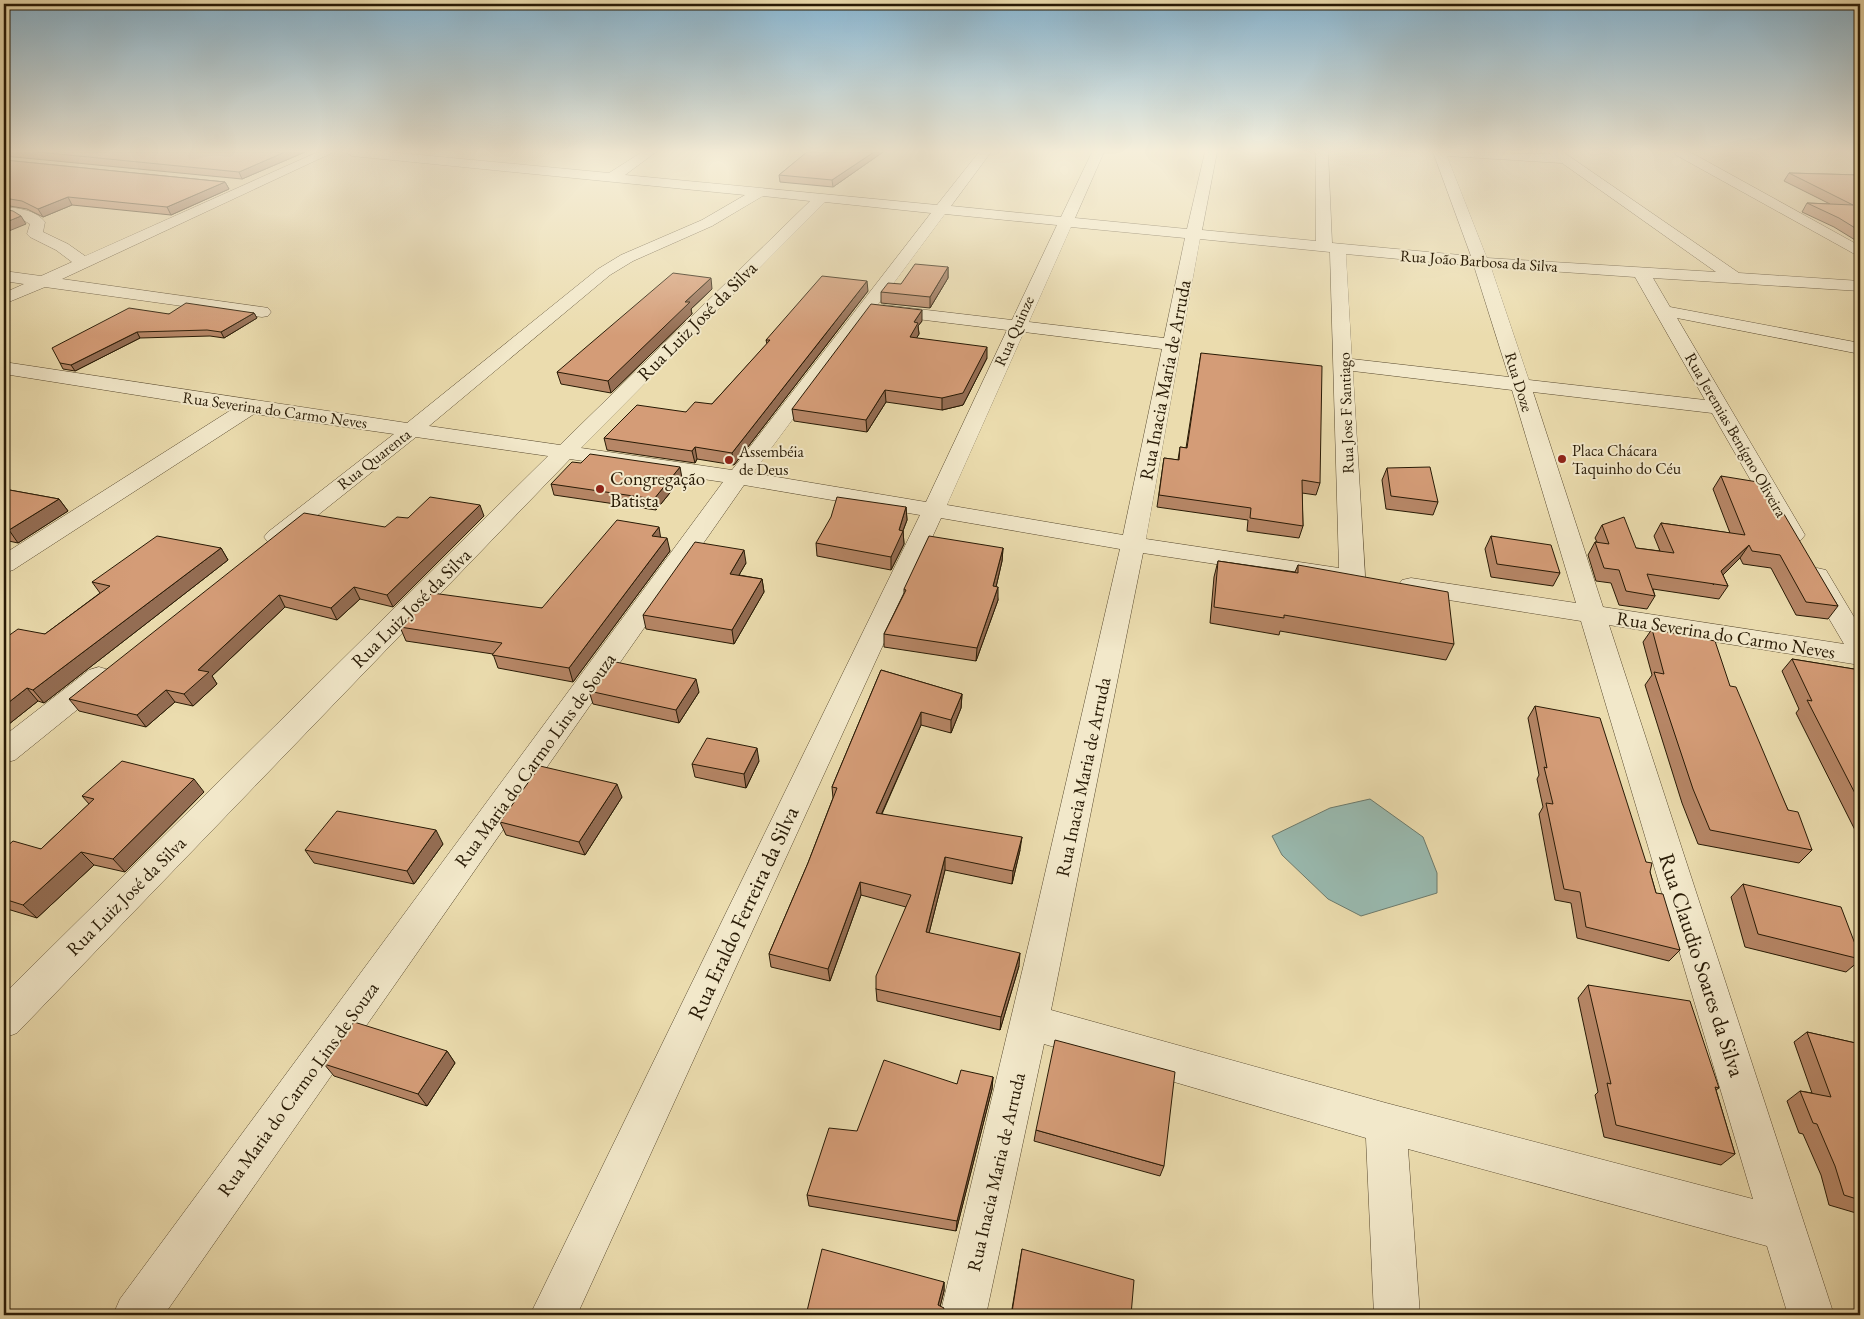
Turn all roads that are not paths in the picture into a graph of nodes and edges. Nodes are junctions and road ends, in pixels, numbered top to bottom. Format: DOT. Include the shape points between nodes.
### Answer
graph roads {
  1 [pos="23,214"];
  2 [pos="193,214"];
  3 [pos="723,214"];
  4 [pos="805,214"];
  5 [pos="937,214"];
  6 [pos="974,214"];
  7 [pos="1069,214"];
  8 [pos="1197,214"];
  9 [pos="1328,214"];
  10 [pos="1463,214"];
  11 [pos="1643,214"];
  12 [pos="1791,214"];
  13 [pos="1064,223"];
  14 [pos="1192,236"];
  15 [pos="1331,249"];
  16 [pos="1860,252"];
  17 [pos="1481,262"];
  18 [pos="83,263"];
  19 [pos="1641,272"];
  20 [pos="4,276"];
  21 [pos="1735,278"];
  22 [pos="42,282"];
  23 [pos="1860,286"];
  24 [pos="4,298"];
  25 [pos="869,308"];
  26 [pos="1665,311"];
  27 [pos="262,312"];
  28 [pos="1016,326"];
  29 [pos="1173,345"];
  30 [pos="1860,348"];
  31 [pos="1344,364"];
  32 [pos="4,368"];
  33 [pos="1521,386"];
  34 [pos="250,407"];
  35 [pos="1719,408"];
  36 [pos="412,430"];
  37 [pos="564,453"];
  38 [pos="738,477"];
  39 [pos="933,511"];
  40 [pos="1133,544"];
  41 [pos="263,548"];
  42 [pos="4,565"];
  43 [pos="1372,580"];
  44 [pos="1591,615"];
  45 [pos="1860,649"];
  46 [pos="1860,656"];
  47 [pos="114,665"];
  48 [pos="4,752"];
  49 [pos="4,1020"];
  50 [pos="1030,1022"];
  51 [pos="1386,1123"];
  52 [pos="1785,1229"];
  53 [pos="136,1315"];
  54 [pos="553,1315"];
  55 [pos="963,1315"];
  56 [pos="1397,1315"];
  57 [pos="1811,1315"];
  1 -- 18 [label="street" via="38,222 35,234 62,246"];
  2 -- 18 [label="street"];
  3 -- 36 [label="street, Rua Quarenta" via="614,265"];
  4 -- 37 [label="street, Rua Luiz José da Silva"];
  5 -- 25 [label="street, Rua Maria do Carmo Lins de Souza"];
  6 -- 13 [label="street, Rua João Barbosa da Silva"];
  7 -- 13 [label="street, Rua Quinze"];
  8 -- 14 [label="street, Rua Inacia Maria de Arruda"];
  9 -- 15 [label="street, Rua Jose F Santiago"];
  10 -- 17 [label="street, Rua Doze"];
  11 -- 21 [label="street"];
  12 -- 16 [label="street"];
  13 -- 14 [label="street, Rua João Barbosa da Silva"];
  13 -- 28 [label="street, Rua Quinze"];
  14 -- 15 [label="street, Rua João Barbosa da Silva"];
  14 -- 29 [label="street, Rua Inacia Maria de Arruda"];
  15 -- 17 [label="street, Rua João Barbosa da Silva"];
  15 -- 31 [label="street, Rua Jose F Santiago"];
  17 -- 19 [label="street, Rua João Barbosa da Silva"];
  17 -- 33 [label="street, Rua Doze"];
  18 -- 22 [label="street"];
  19 -- 21 [label="street, Rua João Barbosa da Silva"];
  19 -- 26 [label="street, Rua Jeremias Benígno Oliveira"];
  20 -- 22 [label="street"];
  21 -- 23 [label="street, Rua João Barbosa da Silva"];
  22 -- 24 [label="street"];
  22 -- 27 [label="street"];
  25 -- 28 [label="street"];
  25 -- 38 [label="street, Rua Maria do Carmo Lins de Souza"];
  26 -- 30 [label="street"];
  26 -- 35 [label="street, Rua Jeremias Benígno Oliveira"];
  28 -- 29 [label="street"];
  28 -- 39 [label="street, Rua Quinze"];
  29 -- 40 [label="street, Rua Inacia Maria de Arruda"];
  31 -- 33 [label="street"];
  31 -- 43 [label="street, Rua Jose F Santiago"];
  32 -- 34 [label="street, Rua Severina do Carmo Neves"];
  33 -- 35 [label="street"];
  33 -- 44 [label="street, Rua Doze"];
  34 -- 36 [label="street, Rua Severina do Carmo Neves"];
  34 -- 42 [label="street"];
  35 -- 45 [label="street, Rua Jeremias Benígno Oliveira"];
  36 -- 37 [label="street, Rua Severina do Carmo Neves"];
  36 -- 41 [label="street, Rua Quarenta"];
  37 -- 38 [label="street, Rua Severina do Carmo Neves"];
  37 -- 49 [label="street, Rua Luiz José da Silva"];
  38 -- 39 [label="street, Rua Severina do Carmo Neves"];
  38 -- 53 [label="street, Rua Maria do Carmo Lins de Souza"];
  39 -- 40 [label="street, Rua Severina do Carmo Neves"];
  39 -- 54 [label="street, Rua Eraldo Ferreira da Silva"];
  40 -- 43 [label="street, Rua Severina do Carmo Neves"];
  40 -- 50 [label="street, Rua Inacia Maria de Arruda"];
  43 -- 44 [label="street, Rua Severina do Carmo Neves"];
  44 -- 46 [label="street, Rua Severina do Carmo Neves"];
  44 -- 52 [label="street, Rua Claudio Soares da Silva"];
  47 -- 48 [label="street"];
  50 -- 51 [label="street"];
  50 -- 55 [label="street, Rua Inacia Maria de Arruda"];
  51 -- 52 [label="street"];
  51 -- 56 [label="street"];
  52 -- 57 [label="street, Rua Claudio Soares da Silva"];
}
